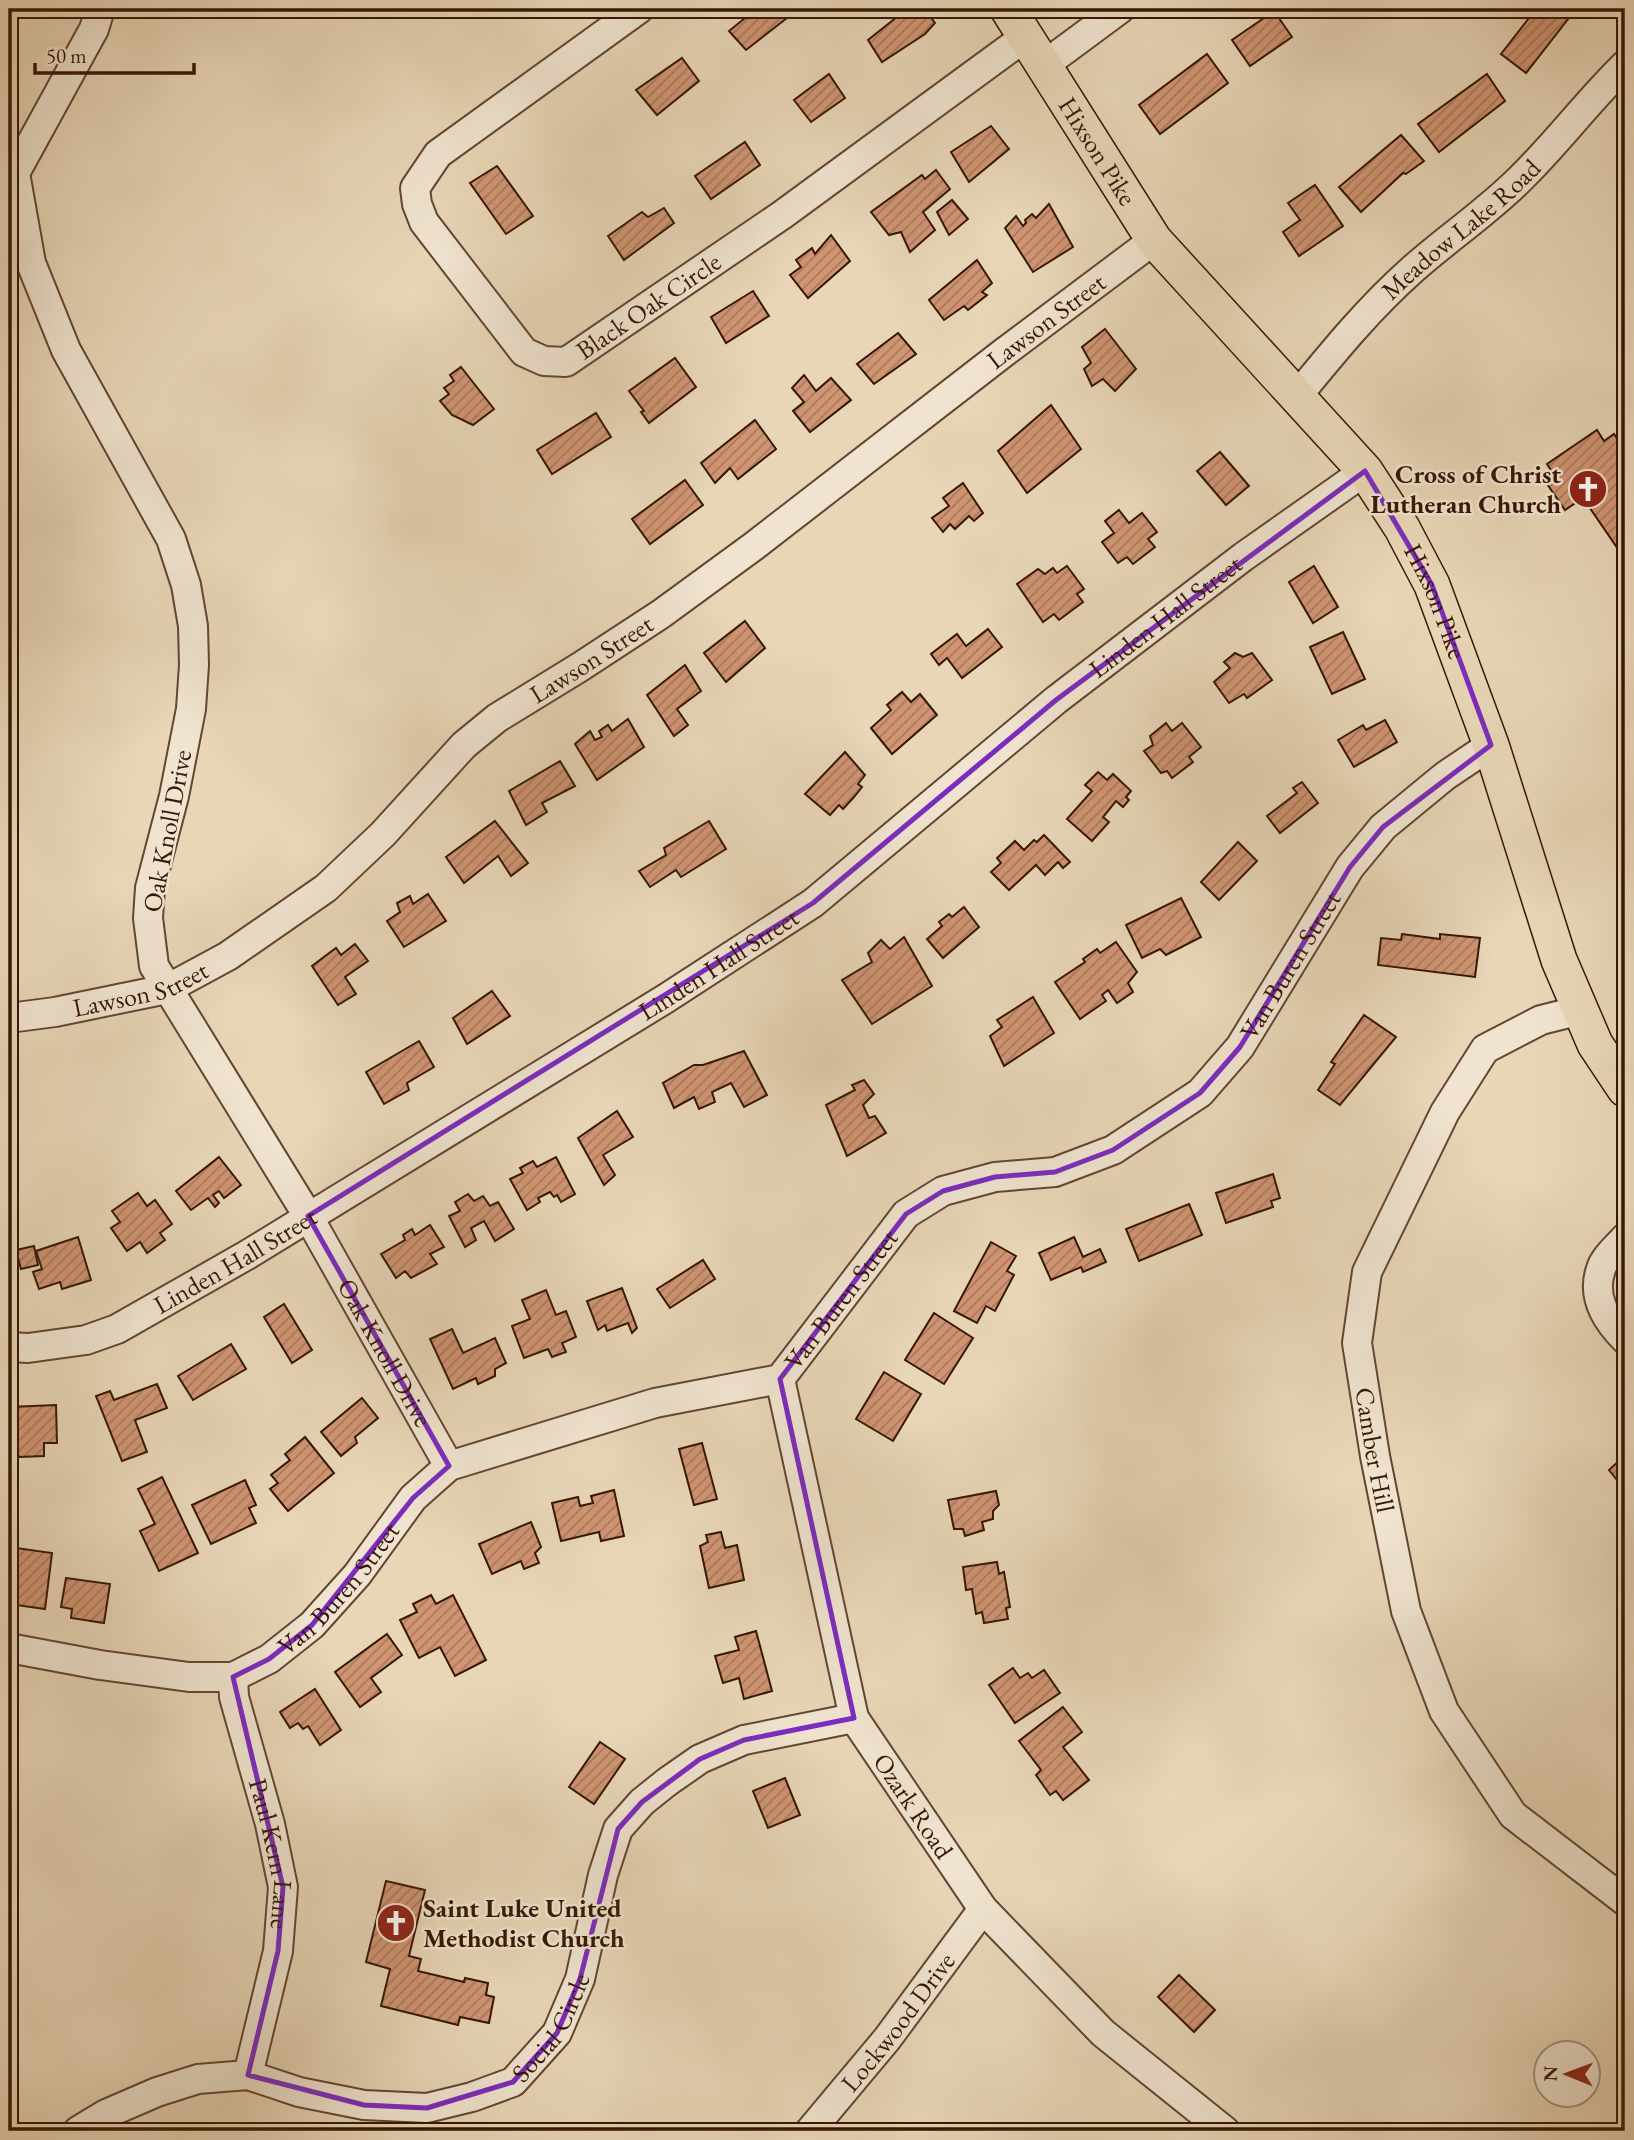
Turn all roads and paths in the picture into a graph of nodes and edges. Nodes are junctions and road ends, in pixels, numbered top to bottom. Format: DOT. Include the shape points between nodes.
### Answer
graph roads {
  1 [pos="100,9"];
  2 [pos="639,9"];
  3 [pos="1120,9"];
  4 [pos="1025,37"];
  5 [pos="1625,65"];
  6 [pos="11,169"];
  7 [pos="1154,240"];
  8 [pos="1297,395"];
  9 [pos="1366,471"];
  10 [pos="1491,745"];
  11 [pos="167,989"];
  12 [pos="1581,1010"];
  13 [pos="9,1018"];
  14 [pos="1625,1089"];
  15 [pos="308,1216"];
  16 [pos="1625,1238"];
  17 [pos="1625,1339"];
  18 [pos="9,1347"];
  19 [pos="780,1379"];
  20 [pos="449,1466"];
  21 [pos="9,1648"];
  22 [pos="233,1677"];
  23 [pos="854,1718"];
  24 [pos="1625,1901"];
  25 [pos="983,1909"];
  26 [pos="248,2075"];
  27 [pos="78,2131"];
  28 [pos="810,2131"];
  29 [pos="1226,2131"];
  1 -- 6 [label="street" via="94,29"];
  2 -- 4 [label="street, Black Oak Circle" via="438,154 415,188 424,222 524,352 544,360 566,362 782,215"];
  3 -- 4 [label="street, Black Oak Circle"];
  4 -- 7 [label="main road, Hixson Pike"];
  5 -- 8 [label="street, Meadow Lake Road" via="1518,181 1362,317"];
  6 -- 11 [label="street, Oak Knoll Drive" via="31,263 66,350 171,539 186,585 194,666 191,709 150,888 148,918 154,967"];
  7 -- 8 [label="main road, Hixson Pike"];
  7 -- 11 [label="street, Lawson Street" via="672,606 496,718 464,745 383,834 326,888 228,956"];
  8 -- 9 [label="main road, Hixson Pike"];
  9 -- 10 [label="main road, Hixson Pike" via="1432,585"];
  9 -- 15 [label="street, Linden Hall Street" via="1064,694 813,903 666,999"];
  10 -- 12 [label="main road, Hixson Pike" via="1559,960"];
  10 -- 19 [label="street, Van Buren Street" via="1383,827 1350,867 1240,1047 1200,1093 1113,1150 1055,1172 995,1177 943,1191 906,1214"];
  11 -- 13 [label="street, Lawson Street"];
  11 -- 15 [label="street, Oak Knoll Drive"];
  12 -- 14 [label="main road, Hixson Pike" via="1595,1044"];
  12 -- 24 [label="street, Camber Hill" via="1541,1020 1485,1049 1445,1112 1367,1272 1357,1343 1406,1611 1444,1710 1513,1815"];
  15 -- 18 [label="street, Linden Hall Street" via="117,1329 86,1340"];
  15 -- 20 [label="street, Oak Knoll Drive"];
  16 -- 17 [label="street" via="1601,1267 1597,1294 1609,1323"];
  19 -- 20 [label="street, Van Buren Street" via="655,1403"];
  19 -- 23 [label="street, Ozark Road"];
  20 -- 22 [label="street, Van Buren Street" via="413,1498 312,1625 269,1659"];
  21 -- 22 [label="street, Van Buren Street" via="176,1675"];
  22 -- 26 [label="street, Paul Kern Lane" via="234,1697 270,1825 282,1887 278,1951"];
  23 -- 25 [label="street, Ozark Road"];
  23 -- 26 [label="street, Social Circle" via="744,1740 700,1759 642,1802 618,1829 580,1979 557,2033 513,2082 427,2108 364,2105 299,2092"];
  25 -- 28 [label="street, Lockwood Drive" via="887,2039"];
  25 -- 29 [label="street, Ozark Road" via="1103,2033"];
  26 -- 27 [label="street, Social Circle" via="198,2079 157,2092"];
}
